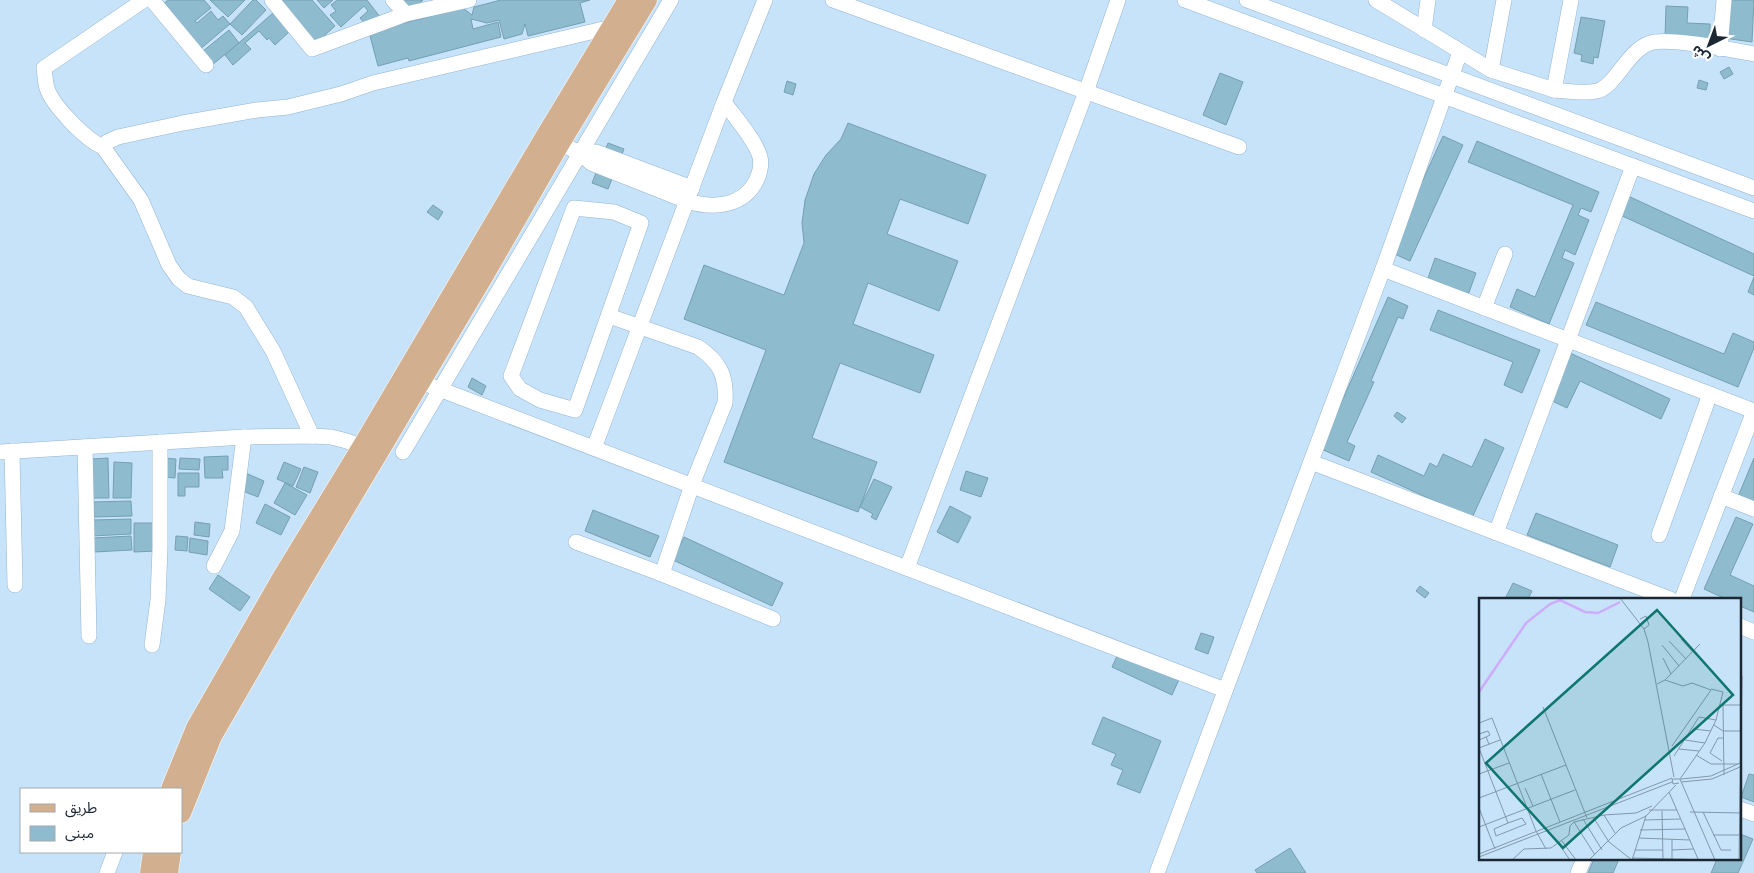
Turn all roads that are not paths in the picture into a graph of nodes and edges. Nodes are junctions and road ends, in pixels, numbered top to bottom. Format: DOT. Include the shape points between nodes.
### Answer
graph roads {
  1 [pos="144,0"];
  2 [pos="152,0"];
  3 [pos="272,0"];
  4 [pos="393,0"];
  5 [pos="469,0"];
  6 [pos="628,0"];
  7 [pos="646,0"];
  8 [pos="671,0"];
  9 [pos="765,0"];
  10 [pos="833,0"];
  11 [pos="1118,0"];
  12 [pos="1185,0"];
  13 [pos="1247,0"];
  14 [pos="1376,0"];
  15 [pos="1428,0"];
  16 [pos="1504,0"];
  17 [pos="1571,0"];
  18 [pos="1724,0"];
  19 [pos="406,14"];
  20 [pos="612,27"];
  21 [pos="1424,30"];
  22 [pos="1720,49"];
  23 [pos="1753,49"];
  24 [pos="1460,52"];
  25 [pos="206,65"];
  26 [pos="1491,70"];
  27 [pos="1451,76"];
  28 [pos="1554,90"];
  29 [pos="1086,92"];
  30 [pos="1445,97"];
  31 [pos="724,102"];
  32 [pos="552,140"];
  33 [pos="103,147"];
  34 [pos="1239,147"];
  35 [pos="580,152"];
  36 [pos="1633,166"];
  37 [pos="1754,188"];
  38 [pos="689,194"];
  39 [pos="1754,211"];
  40 [pos="1505,254"];
  41 [pos="1383,269"];
  42 [pos="1484,308"];
  43 [pos="609,316"];
  44 [pos="640,326"];
  45 [pos="1569,340"];
  46 [pos="413,378"];
  47 [pos="440,389"];
  48 [pos="1710,394"];
  49 [pos="1754,411"];
  50 [pos="312,436"];
  51 [pos="244,437"];
  52 [pos="160,442"];
  53 [pos="85,447"];
  54 [pos="594,448"];
  55 [pos="370,451"];
  56 [pos="6,452"];
  57 [pos="403,452"];
  58 [pos="1311,462"];
  59 [pos="692,485"];
  60 [pos="1721,496"];
  61 [pos="1754,509"];
  62 [pos="1496,533"];
  63 [pos="1659,535"];
  64 [pos="576,542"];
  65 [pos="214,566"];
  66 [pos="907,568"];
  67 [pos="662,574"];
  68 [pos="15,586"];
  69 [pos="1667,598"];
  70 [pos="1682,598"];
  71 [pos="773,619"];
  72 [pos="1742,627"];
  73 [pos="1754,632"];
  74 [pos="90,636"];
  75 [pos="152,645"];
  76 [pos="1225,690"];
  77 [pos="171,788"];
  78 [pos="1742,810"];
  79 [pos="182,811"];
  80 [pos="1754,814"];
  81 [pos="115,853"];
  82 [pos="153,853"];
  83 [pos="171,853"];
  84 [pos="1584,860"];
  85 [pos="107,873"];
  86 [pos="150,873"];
  87 [pos="168,873"];
  88 [pos="1157,873"];
  89 [pos="1578,873"];
  1 -- 33 [label="street" via="44,68 47,88 54,100 75,128"];
  2 -- 25 [label="street"];
  3 -- 19 [label="street" via="312,48"];
  4 -- 19 [label="street"];
  5 -- 19 [label="street"];
  6 -- 20 [label="main road"];
  7 -- 32 [label="main road"];
  8 -- 35 [label="street"];
  9 -- 31 [label="street"];
  10 -- 29 [label="street"];
  11 -- 29 [label="street"];
  12 -- 30 [label="street"];
  13 -- 27 [label="street"];
  14 -- 21 [label="street"];
  15 -- 21 [label="street"];
  16 -- 26 [label="street"];
  17 -- 28 [label="street"];
  18 -- 22 [label="street"];
  20 -- 32 [label="main road"];
  20 -- 33 [label="street" via="373,83 288,107 182,123 118,137"];
  21 -- 24 [label="street"];
  22 -- 23 [label="street"];
  22 -- 28 [label="street" via="1652,42 1638,49 1598,91"];
  24 -- 26 [label="street"];
  24 -- 27 [label="street"];
  26 -- 28 [label="street"];
  27 -- 30 [label="street"];
  27 -- 37 [label="street"];
  29 -- 34 [label="street"];
  29 -- 66 [label="street"];
  30 -- 36 [label="street"];
  30 -- 41 [label="street"];
  31 -- 38 [label="street"];
  31 -- 38 [label="street" via="757,148 761,171 745,196 732,202 700,205"];
  32 -- 35 [label="street"];
  32 -- 46 [label="main road"];
  33 -- 50 [label="street" via="140,200 179,279 188,286 233,297 246,307 273,351"];
  35 -- 38 [label="street" via="596,152"];
  35 -- 47 [label="street"];
  36 -- 39 [label="street"];
  36 -- 45 [label="street"];
  38 -- 44 [label="street"];
  40 -- 42 [label="street"];
  41 -- 42 [label="street"];
  41 -- 58 [label="street"];
  42 -- 45 [label="street"];
  43 -- 43 [label="street" via="641,223 614,212 574,208 511,376 520,389 540,400 576,410"];
  43 -- 44 [label="street"];
  44 -- 54 [label="street"];
  44 -- 59 [label="street" via="698,347 711,355 721,368 726,388 725,402"];
  45 -- 48 [label="street"];
  45 -- 62 [label="street"];
  46 -- 47 [label="street"];
  46 -- 55 [label="main road"];
  47 -- 54 [label="street"];
  47 -- 57 [label="street"];
  48 -- 49 [label="street"];
  48 -- 63 [label="street"];
  49 -- 60 [label="street"];
  50 -- 51 [label="street"];
  50 -- 55 [label="street" via="331,437"];
  51 -- 52 [label="street"];
  51 -- 65 [label="street" via="232,532"];
  52 -- 53 [label="street"];
  52 -- 75 [label="street" via="158,600"];
  53 -- 56 [label="street"];
  53 -- 74 [label="street"];
  54 -- 59 [label="street"];
  55 -- 77 [label="main road" via="278,586 196,728"];
  55 -- 79 [label="main road" via="212,736"];
  56 -- 68 [label="street"];
  58 -- 62 [label="street"];
  58 -- 76 [label="street"];
  59 -- 66 [label="street"];
  59 -- 67 [label="street"];
  60 -- 61 [label="street"];
  60 -- 70 [label="street"];
  62 -- 69 [label="street"];
  64 -- 67 [label="street"];
  66 -- 76 [label="street"];
  67 -- 71 [label="street"];
  72 -- 73 [label="street"];
  76 -- 88 [label="street"];
  78 -- 80 [label="street"];
  81 -- 85 [label="street"];
  82 -- 86 [label="main road"];
  83 -- 87 [label="main road"];
  84 -- 89 [label="street"];
}
